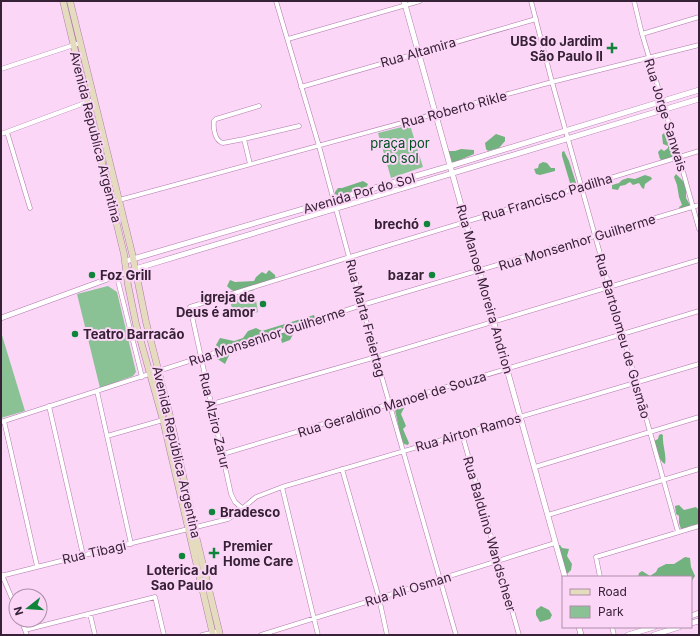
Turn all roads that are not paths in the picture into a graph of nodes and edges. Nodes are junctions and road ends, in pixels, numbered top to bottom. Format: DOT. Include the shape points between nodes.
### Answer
graph roads {
  1 [pos="63,1"];
  2 [pos="70,1"];
  3 [pos="276,1"];
  4 [pos="420,1"];
  5 [pos="531,1"];
  6 [pos="634,1"];
  7 [pos="405,3"];
  8 [pos="699,17"];
  9 [pos="536,19"];
  10 [pos="642,34"];
  11 [pos="288,39"];
  12 [pos="77,44"];
  13 [pos="699,45"];
  14 [pos="418,52"];
  15 [pos="650,58"];
  16 [pos="1,69"];
  17 [pos="552,82"];
  18 [pos="301,86"];
  19 [pos="699,90"];
  20 [pos="699,98"];
  21 [pos="91,101"];
  22 [pos="663,101"];
  23 [pos="259,106"];
  24 [pos="665,109"];
  25 [pos="436,115"];
  26 [pos="299,126"];
  27 [pos="565,131"];
  28 [pos="8,132"];
  29 [pos="1,134"];
  30 [pos="244,139"];
  31 [pos="568,139"];
  32 [pos="319,146"];
  33 [pos="699,151"];
  34 [pos="679,157"];
  35 [pos="250,164"];
  36 [pos="450,166"];
  37 [pos="452,174"];
  38 [pos="581,187"];
  39 [pos="334,200"];
  40 [pos="115,201"];
  41 [pos="699,205"];
  42 [pos="693,207"];
  43 [pos="30,208"];
  44 [pos="336,208"];
  45 [pos="466,222"];
  46 [pos="699,228"];
  47 [pos="595,237"];
  48 [pos="350,257"];
  49 [pos="133,258"];
  50 [pos="699,260"];
  51 [pos="126,261"];
  52 [pos="135,270"];
  53 [pos="480,271"];
  54 [pos="126,273"];
  55 [pos="117,277"];
  56 [pos="609,287"];
  57 [pos="362,305"];
  58 [pos="190,307"];
  59 [pos="699,311"];
  60 [pos="1,318"];
  61 [pos="494,322"];
  62 [pos="622,335"];
  63 [pos="376,356"];
  64 [pos="201,357"];
  65 [pos="699,364"];
  66 [pos="507,370"];
  67 [pos="158,372"];
  68 [pos="150,374"];
  69 [pos="142,377"];
  70 [pos="636,383"];
  71 [pos="97,391"];
  72 [pos="212,404"];
  73 [pos="390,404"];
  74 [pos="50,406"];
  75 [pos="521,417"];
  76 [pos="699,417"];
  77 [pos="163,420"];
  78 [pos="2,421"];
  79 [pos="650,432"];
  80 [pos="462,434"];
  81 [pos="107,436"];
  82 [pos="403,451"];
  83 [pos="223,454"];
  84 [pos="535,467"];
  85 [pos="342,469"];
  86 [pos="699,469"];
  87 [pos="664,480"];
  88 [pos="282,487"];
  89 [pos="242,508"];
  90 [pos="548,515"];
  91 [pos="699,526"];
  92 [pos="191,529"];
  93 [pos="678,532"];
  94 [pos="555,543"];
  95 [pos="130,544"];
  96 [pos="83,555"];
  97 [pos="498,561"];
  98 [pos="37,566"];
  99 [pos="2,576"];
  100 [pos="565,576"];
  101 [pos="600,576"];
  102 [pos="440,579"];
  103 [pos="8,590"];
  104 [pos="379,598"];
  105 [pos="90,614"];
  106 [pos="314,619"];
  107 [pos="651,628"];
  108 [pos="676,628"];
  109 [pos="25,630"];
  110 [pos="217,634"];
  111 [pos="27,635"];
  112 [pos="95,635"];
  113 [pos="164,635"];
  114 [pos="202,635"];
  115 [pos="261,635"];
  116 [pos="318,635"];
  117 [pos="387,635"];
  118 [pos="456,635"];
  119 [pos="519,635"];
  120 [pos="628,635"];
  121 [pos="654,635"];
  1 -- 12 [label="main road, Avenida Republica Argentina"];
  2 -- 12 [label="main road, Avenida Republica Argentina"];
  3 -- 11 [label="street, Rua Marta Freiertag"];
  4 -- 7 [label="street"];
  5 -- 9 [label="street, Rua Bartolomeu de Gusmão"];
  6 -- 10 [label="street, Rua Jorge Sanwais"];
  7 -- 11 [label="street"];
  7 -- 14 [label="street, Rua Manoel Moreira Andrion"];
  8 -- 10 [label="street"];
  9 -- 14 [label="street, Rua Altamira"];
  9 -- 17 [label="street, Rua Bartolomeu de Gusmão"];
  10 -- 15 [label="street, Rua Jorge Sanwais"];
  11 -- 18 [label="street, Rua Marta Freiertag"];
  12 -- 16 [label="street"];
  12 -- 21 [label="main road, Avenida Republica Argentina"];
  13 -- 15 [label="street, Rua Roberto Rikle"];
  14 -- 18 [label="street, Rua Altamira"];
  14 -- 25 [label="street, Rua Manoel Moreira Andrion"];
  15 -- 17 [label="street, Rua Roberto Rikle"];
  15 -- 22 [label="street, Rua Jorge Sanwais"];
  17 -- 25 [label="street, Rua Roberto Rikle"];
  17 -- 27 [label="street, Rua Bartolomeu de Gusmão"];
  18 -- 32 [label="street, Rua Marta Freiertag"];
  19 -- 22 [label="street, Avenida Por do Sol"];
  20 -- 24 [label="street, Avenida Por do Sol"];
  21 -- 28 [label="street"];
  21 -- 40 [label="main road, Avenida Republica Argentina"];
  22 -- 24 [label="street, Rua Jorge Sanwais"];
  22 -- 27 [label="street, Avenida Por do Sol"];
  23 -- 30 [label="street" via="214,121 220,143"];
  24 -- 31 [label="street, Avenida Por do Sol"];
  24 -- 34 [label="street, Rua Jorge Sanwais"];
  25 -- 32 [label="street, Rua Roberto Rikle"];
  25 -- 36 [label="street, Rua Manoel Moreira Andrion"];
  26 -- 30 [label="street"];
  27 -- 31 [label="street, Rua Bartolomeu de Gusmão"];
  27 -- 36 [label="street, Avenida Por do Sol"];
  28 -- 29 [label="street"];
  28 -- 43 [label="street"];
  30 -- 35 [label="street"];
  31 -- 37 [label="street, Avenida Por do Sol"];
  31 -- 38 [label="street, Rua Bartolomeu de Gusmão"];
  32 -- 35 [label="street, Rua Roberto Rikle"];
  32 -- 39 [label="street, Rua Marta Freiertag"];
  33 -- 34 [label="street, Rua Francisco Padilha"];
  34 -- 38 [label="street, Rua Francisco Padilha"];
  34 -- 42 [label="street, Rua Jorge Sanwais"];
  35 -- 40 [label="street, Rua Roberto Rikle"];
  36 -- 37 [label="street, Rua Manoel Moreira Andrion"];
  36 -- 39 [label="street, Avenida Por do Sol"];
  37 -- 44 [label="street, Avenida Por do Sol"];
  37 -- 45 [label="street, Rua Manoel Moreira Andrion"];
  38 -- 45 [label="street, Rua Francisco Padilha"];
  38 -- 47 [label="street, Rua Bartolomeu de Gusmão"];
  39 -- 44 [label="street, Rua Marta Freiertag"];
  39 -- 49 [label="street, Avenida Por do Sol"];
  40 -- 49 [label="main road, Avenida Republica Argentina"];
  40 -- 51 [label="main road, Avenida Republica Argentina"];
  41 -- 42 [label="street, Rua Monsenhor Guilherme"];
  42 -- 46 [label="street, Rua Jorge Sanwais"];
  42 -- 47 [label="street, Rua Monsenhor Guilherme"];
  44 -- 48 [label="street, Rua Marta Freiertag"];
  44 -- 52 [label="street, Avenida Por do Sol"];
  45 -- 48 [label="street, Rua Francisco Padilha"];
  45 -- 53 [label="street, Rua Manoel Moreira Andrion"];
  47 -- 53 [label="street, Rua Monsenhor Guilherme"];
  47 -- 56 [label="street, Rua Bartolomeu de Gusmão"];
  48 -- 57 [label="street, Rua Marta Freiertag"];
  48 -- 58 [label="street, Rua Francisco Padilha"];
  49 -- 51 [label="street, Avenida Por do Sol"];
  49 -- 52 [label="main road, Avenida Republica Argentina"];
  50 -- 56 [label="street"];
  51 -- 54 [label="main road, Avenida Republica Argentina"];
  52 -- 54 [label="street, Avenida Por do Sol"];
  52 -- 67 [label="main road, Avenida República Argentina"];
  53 -- 57 [label="street, Rua Monsenhor Guilherme"];
  53 -- 61 [label="street, Rua Manoel Moreira Andrion"];
  54 -- 55 [label="street, Avenida Por do Sol"];
  54 -- 68 [label="main road, Avenida República Argentina" via="136,324"];
  55 -- 60 [label="street, Avenida Por do Sol"];
  55 -- 69 [label="street, Avenida República Argentina"];
  56 -- 61 [label="street"];
  56 -- 62 [label="street, Rua Bartolomeu de Gusmão"];
  57 -- 63 [label="street, Rua Marta Freiertag"];
  57 -- 64 [label="street, Rua Monsenhor Guilherme"];
  58 -- 64 [label="street, Rua Alziro Zarur"];
  59 -- 62 [label="street, Rua Geraldino Manoel de Souza"];
  61 -- 63 [label="street"];
  61 -- 66 [label="street, Rua Manoel Moreira Andrion"];
  62 -- 66 [label="street, Rua Geraldino Manoel de Souza"];
  62 -- 70 [label="street, Rua Bartolomeu de Gusmão"];
  63 -- 72 [label="street"];
  63 -- 73 [label="street, Rua Marta Freiertag"];
  64 -- 67 [label="street, Rua Monsenhor Guilherme"];
  64 -- 72 [label="street, Rua Alziro Zarur"];
  65 -- 70 [label="street, Rua Airton Ramos"];
  66 -- 73 [label="street, Rua Geraldino Manoel de Souza"];
  66 -- 75 [label="street, Rua Manoel Moreira Andrion"];
  67 -- 68 [label="street, Rua Monsenhor Guilherme"];
  67 -- 92 [label="main road, Avenida República Argentina"];
  68 -- 69 [label="street, Rua Monsenhor Guilherme"];
  68 -- 77 [label="main road, Avenida República Argentina"];
  69 -- 71 [label="street, Rua Monsenhor Guilherme"];
  70 -- 75 [label="street, Rua Airton Ramos"];
  70 -- 79 [label="street, Rua Bartolomeu de Gusmão"];
  71 -- 74 [label="street, Rua Monsenhor Guilherme"];
  71 -- 81 [label="street"];
  72 -- 83 [label="street, Rua Alziro Zarur"];
  73 -- 82 [label="street, Rua Marta Freiertag"];
  73 -- 83 [label="street, Rua Geraldino Manoel de Souza"];
  74 -- 78 [label="street, Rua Monsenhor Guilherme"];
  74 -- 96 [label="street"];
  75 -- 80 [label="street, Rua Airton Ramos"];
  75 -- 84 [label="street, Rua Manoel Moreira Andrion"];
  76 -- 79 [label="street"];
  77 -- 81 [label="street"];
  77 -- 92 [label="main road, Avenida República Argentina"];
  78 -- 98 [label="street"];
  79 -- 84 [label="street"];
  79 -- 87 [label="street, Rua Bartolomeu de Gusmão"];
  80 -- 82 [label="street, Rua Airton Ramos"];
  80 -- 97 [label="street, Rua Balduino Wandscheer"];
  81 -- 95 [label="street"];
  82 -- 85 [label="street, Rua Airton Ramos"];
  82 -- 102 [label="street, Rua Marta Freiertag"];
  83 -- 89 [label="street, Rua Alziro Zarur" via="231,494"];
  84 -- 90 [label="street, Rua Manoel Moreira Andrion"];
  85 -- 88 [label="street, Rua Airton Ramos"];
  85 -- 104 [label="street"];
  86 -- 87 [label="street"];
  87 -- 90 [label="street"];
  87 -- 93 [label="street, Rua Bartolomeu de Gusmão"];
  88 -- 89 [label="street, Rua Airton Ramos" via="256,497"];
  88 -- 106 [label="street"];
  89 -- 92 [label="street, Rua Tibagi" via="228,519"];
  90 -- 94 [label="street, Rua Manoel Moreira Andrion"];
  91 -- 93 [label="street"];
  92 -- 95 [label="street, Rua Tibagi"];
  92 -- 110 [label="main road, Avenida República Argentina"];
  93 -- 101 [label="street" via="596,557"];
  94 -- 97 [label="street, Rua Ali Osman"];
  94 -- 100 [label="street, Rua Manoel Moreira Andrion"];
  95 -- 96 [label="street, Rua Tibagi"];
  96 -- 98 [label="street, Rua Tibagi"];
  97 -- 102 [label="street, Rua Ali Osman"];
  97 -- 119 [label="street, Rua Balduino Wandscheer"];
  98 -- 99 [label="street, Rua Tibagi"];
  99 -- 103 [label="street"];
  102 -- 104 [label="street, Rua Ali Osman"];
  102 -- 118 [label="street, Rua Marta Freiertag"];
  104 -- 106 [label="street, Rua Ali Osman"];
  104 -- 117 [label="street"];
  105 -- 109 [label="street"];
  105 -- 112 [label="street"];
  105 -- 113 [label="street" via="155,597"];
  106 -- 115 [label="street, Rua Ali Osman"];
  106 -- 116 [label="street"];
  107 -- 120 [label="street"];
  108 -- 121 [label="street"];
  109 -- 111 [label="street"];
  110 -- 114 [label="street"];
}
